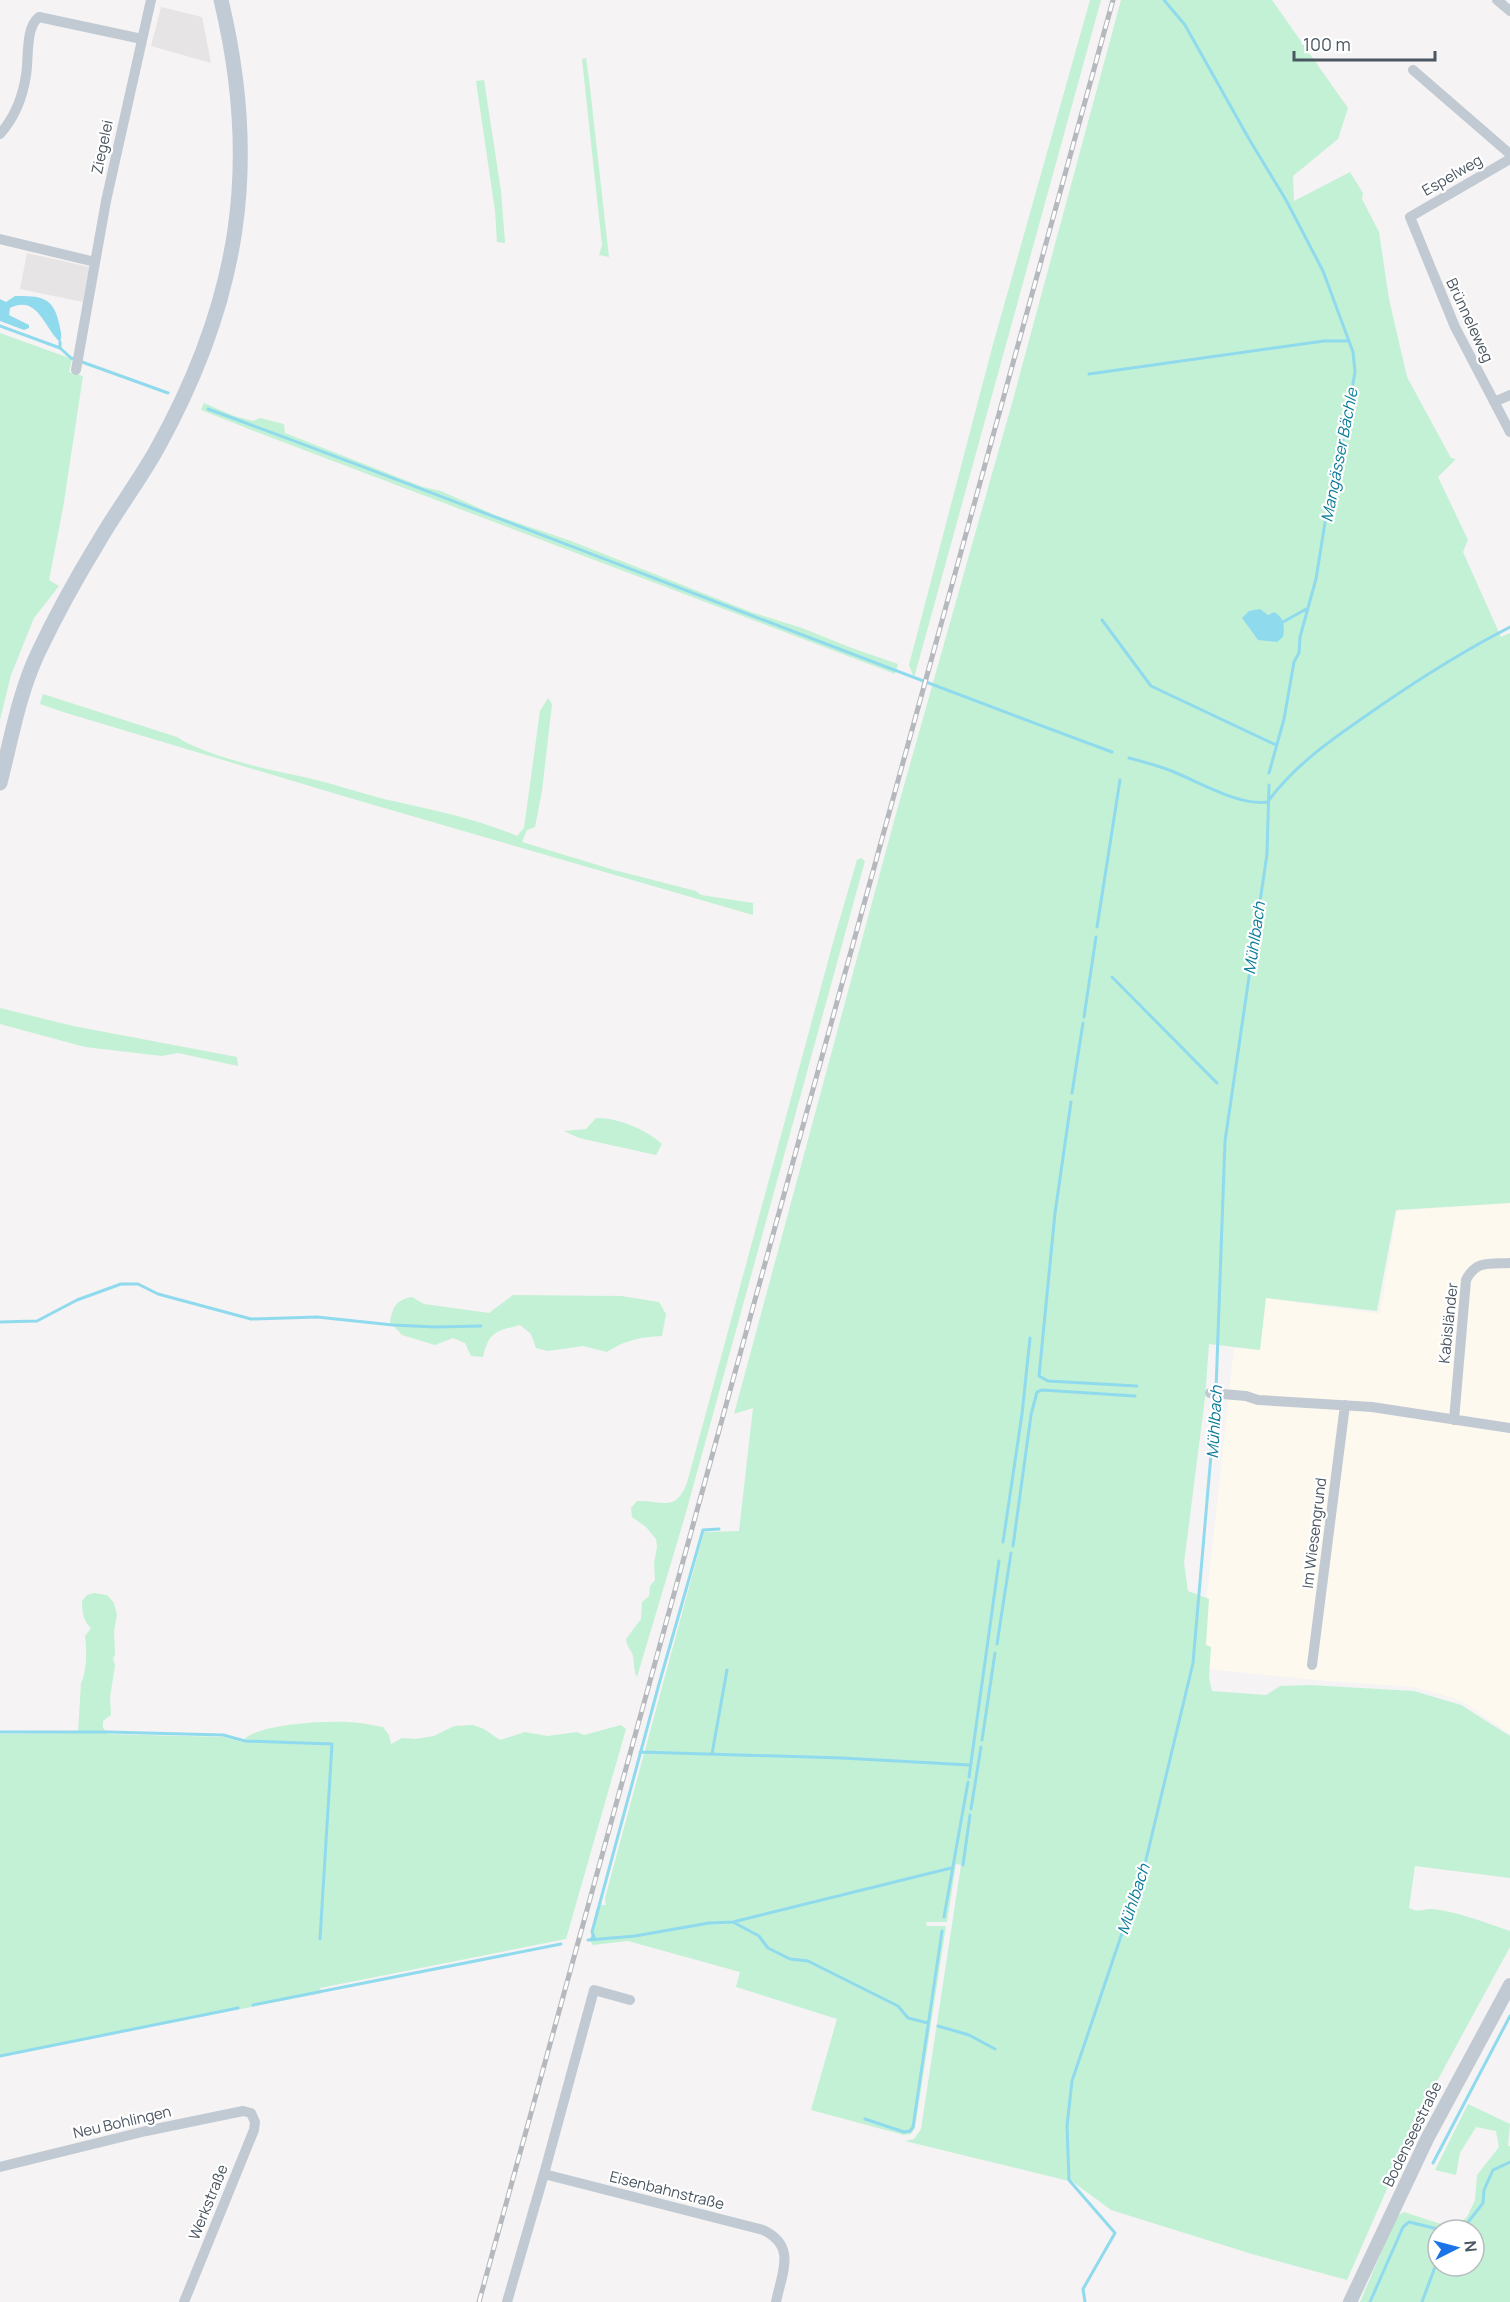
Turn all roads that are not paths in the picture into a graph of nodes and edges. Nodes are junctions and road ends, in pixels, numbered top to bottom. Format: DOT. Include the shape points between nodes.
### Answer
graph roads {
  1 [pos="152,0"];
  2 [pos="221,0"];
  3 [pos="1497,0"];
  4 [pos="1510,11"];
  5 [pos="142,39"];
  6 [pos="1413,70"];
  7 [pos="0,134"];
  8 [pos="1510,154"];
  9 [pos="1510,159"];
  10 [pos="1410,217"];
  11 [pos="0,239"];
  12 [pos="95,262"];
  13 [pos="76,368"];
  14 [pos="1510,395"];
  15 [pos="1494,402"];
  16 [pos="1510,432"];
  17 [pos="0,783"];
  18 [pos="1510,1263"];
  19 [pos="1215,1393"];
  20 [pos="1345,1405"];
  21 [pos="1454,1420"];
  22 [pos="1510,1428"];
  23 [pos="1312,1665"];
  24 [pos="1510,1984"];
  25 [pos="630,2000"];
  26 [pos="251,2113"];
  27 [pos="0,2167"];
  28 [pos="544,2174"];
  29 [pos="184,2302"];
  30 [pos="507,2302"];
  31 [pos="776,2302"];
  32 [pos="1350,2302"];
  1 -- 5 [label="street, Ziegelei"];
  2 -- 17 [label="main road" via="234,54 242,137 237,218 221,300 180,405 37,654 20,702"];
  3 -- 4 [label="street"];
  5 -- 7 [label="street" via="39,17 34,20 19,102"];
  5 -- 12 [label="street, Ziegelei"];
  6 -- 8 [label="street"];
  9 -- 10 [label="street, Espelweg"];
  10 -- 15 [label="street, Brünneleweg" via="1455,327"];
  11 -- 12 [label="street"];
  12 -- 13 [label="street, Ziegelei"];
  14 -- 15 [label="street"];
  15 -- 16 [label="street, Brünneleweg"];
  18 -- 21 [label="street, Kabisländer" via="1480,1265 1471,1270 1466,1280"];
  19 -- 20 [label="street" via="1258,1400"];
  20 -- 21 [label="street"];
  20 -- 23 [label="street, Im Wiesengrund"];
  21 -- 22 [label="street"];
  24 -- 32 [label="street, Bodenseestraße" via="1427,2139"];
  25 -- 28 [label="street" via="594,1990"];
  26 -- 27 [label="street, Neu Bohlingen" via="243,2111 146,2131"];
  26 -- 29 [label="street, Werkstraße" via="254,2130"];
  28 -- 30 [label="street"];
  28 -- 31 [label="street, Eisenbahnstraße" via="763,2230 781,2241 784,2248"];
}
